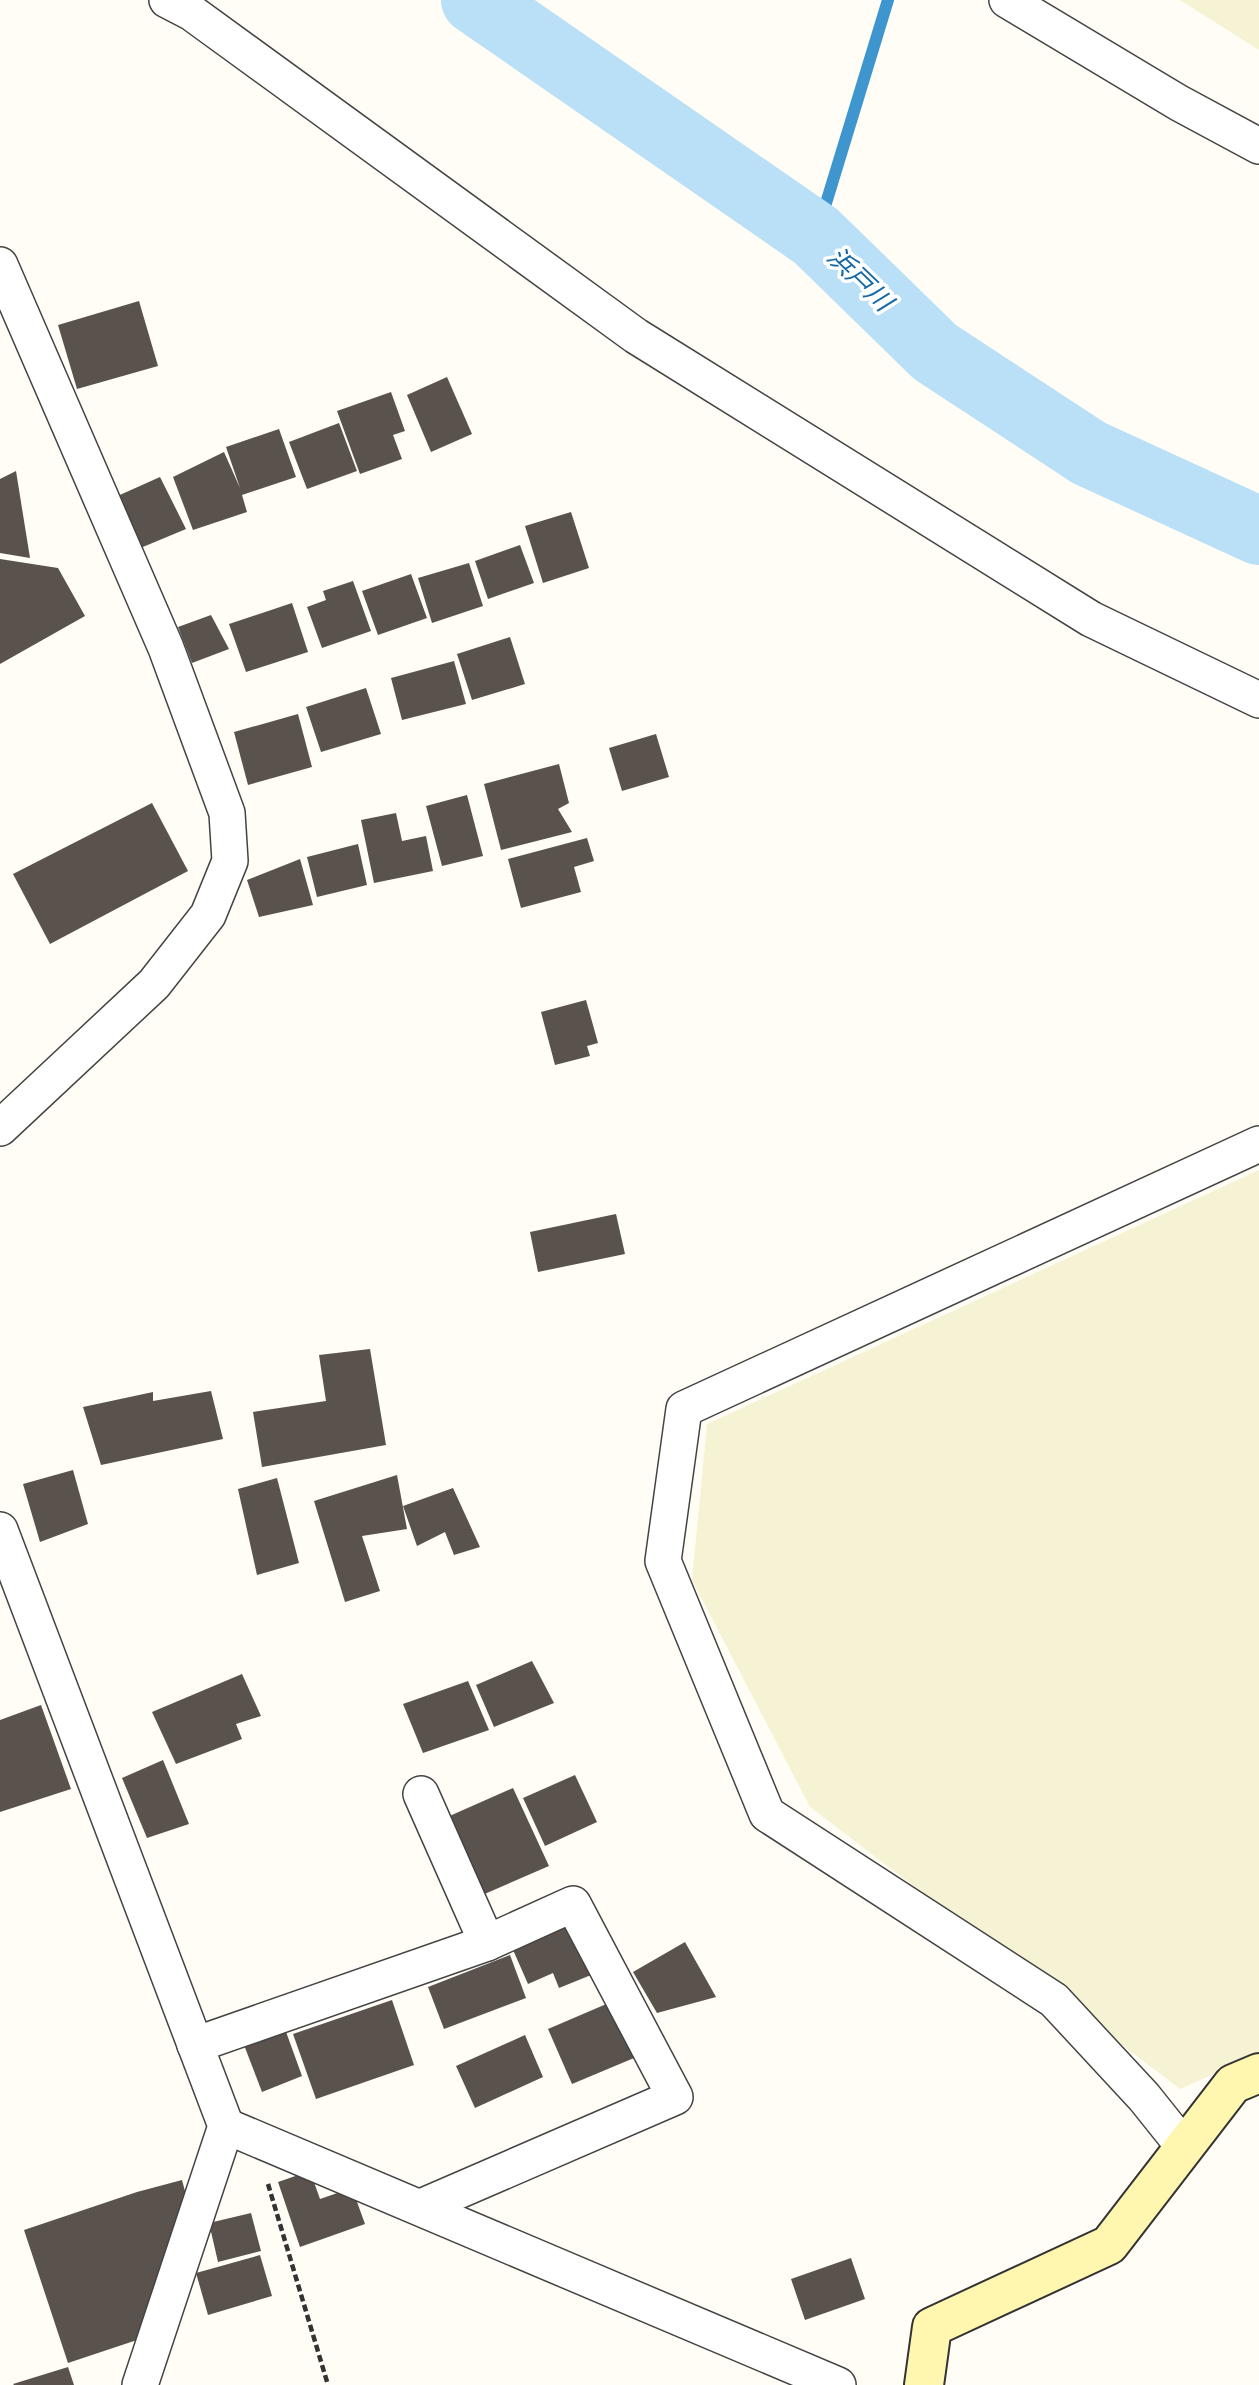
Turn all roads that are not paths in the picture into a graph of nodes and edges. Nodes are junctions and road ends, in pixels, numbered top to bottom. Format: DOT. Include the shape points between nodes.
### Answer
graph roads {
  1 [pos="167,0"];
  2 [pos="1007,0"];
  3 [pos="1259,146"];
  4 [pos="0,265"];
  5 [pos="1259,700"];
  6 [pos="0,1128"];
  7 [pos="1259,1144"];
  8 [pos="0,1530"];
  9 [pos="421,1794"];
  10 [pos="487,1943"];
  11 [pos="195,2045"];
  12 [pos="1259,2073"];
  13 [pos="240,2131"];
  14 [pos="1184,2147"];
  15 [pos="421,2207"];
  16 [pos="140,2385"];
  17 [pos="838,2385"];
  18 [pos="924,2385"];
  1 -- 5 [label="street" via="192,13 636,336 1091,619"];
  2 -- 3 [label="street"];
  4 -- 6 [label="street" via="166,648 227,813 230,861 208,915 154,984"];
  7 -- 14 [label="street" via="684,1409 663,1561 767,1814 1054,2000"];
  8 -- 11 [label="street"];
  9 -- 10 [label="street"];
  10 -- 11 [label="street"];
  10 -- 15 [label="street" via="573,1904 675,2097"];
  11 -- 13 [label="street"];
  12 -- 14 [label="street" via="1233,2084"];
  13 -- 15 [label="street"];
  13 -- 16 [label="street"];
  14 -- 18 [label="street" via="1109,2245 932,2327"];
  15 -- 17 [label="street"];
}
